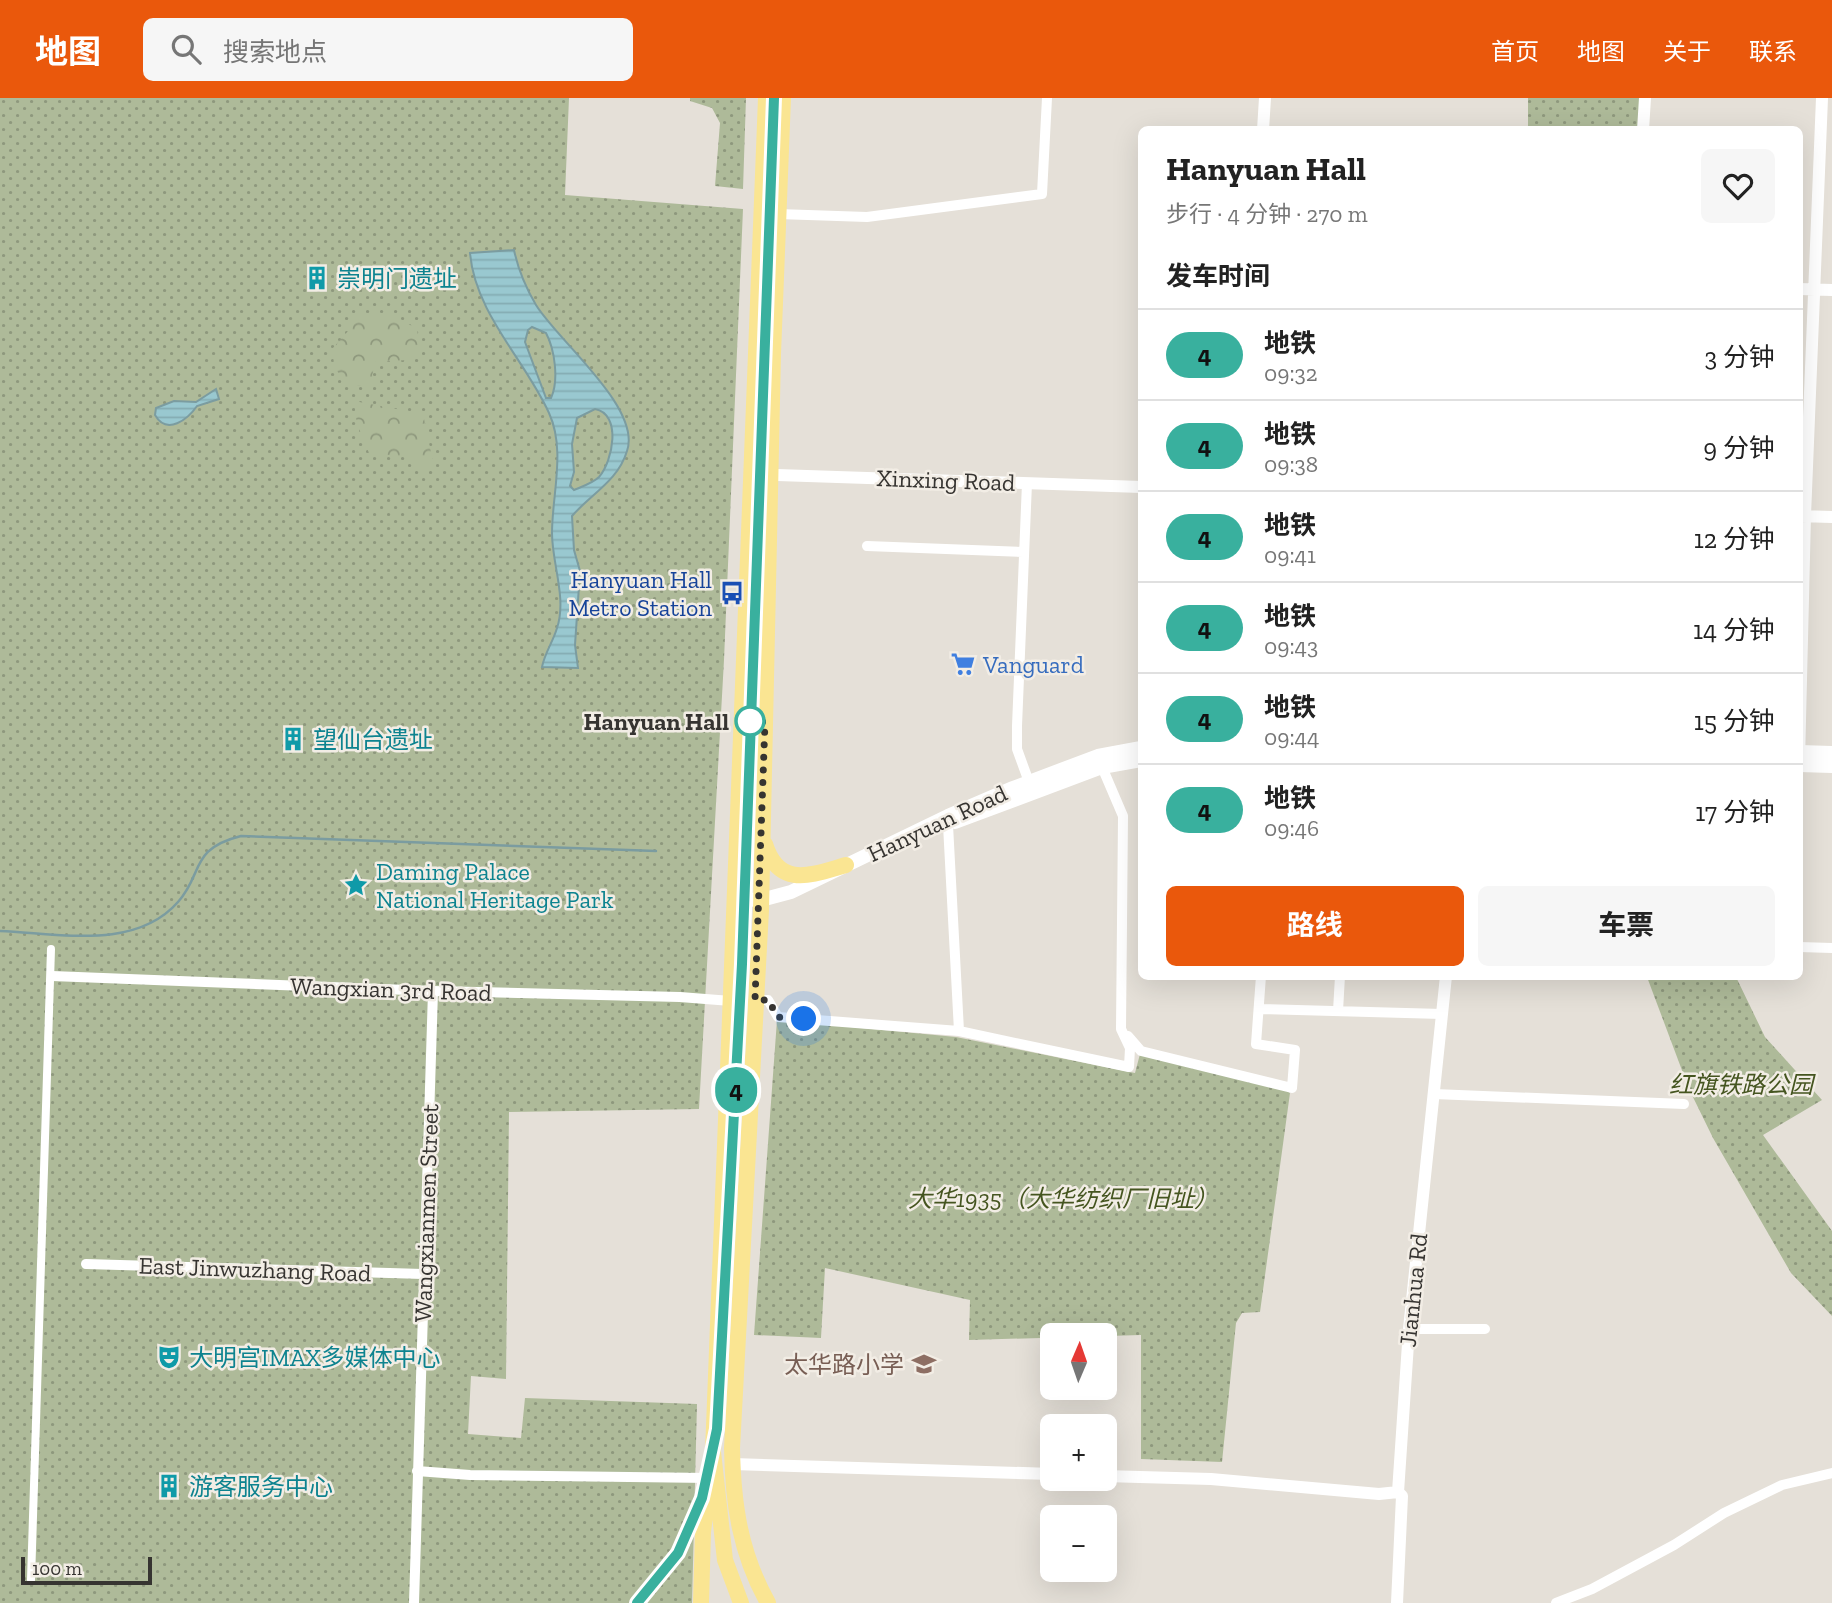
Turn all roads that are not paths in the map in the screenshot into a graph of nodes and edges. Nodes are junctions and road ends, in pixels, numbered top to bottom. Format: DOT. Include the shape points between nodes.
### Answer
graph roads {
  1 [pos="766,98"];
  2 [pos="783,98"];
  3 [pos="1046,98"];
  4 [pos="1265,98"];
  5 [pos="1646,98"];
  6 [pos="1822,98"];
  7 [pos="1263,126"];
  8 [pos="1643,126"];
  9 [pos="778,214"];
  10 [pos="1803,289"];
  11 [pos="1814,290"];
  12 [pos="1832,290"];
  13 [pos="750,474"];
  14 [pos="772,475"];
  15 [pos="1027,483"];
  16 [pos="1138,487"];
  17 [pos="1803,497"];
  18 [pos="1803,516"];
  19 [pos="1832,517"];
  20 [pos="867,546"];
  21 [pos="1023,552"];
  22 [pos="1138,748"];
  23 [pos="1803,752"];
  24 [pos="1832,753"];
  25 [pos="1138,761"];
  26 [pos="1803,765"];
  27 [pos="1832,766"];
  28 [pos="1102,768"];
  29 [pos="1029,782"];
  30 [pos="948,825"];
  31 [pos="762,832"];
  32 [pos="846,865"];
  33 [pos="735,904"];
  34 [pos="761,905"];
  35 [pos="1803,947"];
  36 [pos="1832,948"];
  37 [pos="51,949"];
  38 [pos="52,976"];
  39 [pos="1261,980"];
  40 [pos="1340,980"];
  41 [pos="1446,980"];
  42 [pos="433,991"];
  43 [pos="755,1000"];
  44 [pos="731,1002"];
  45 [pos="1260,1009"];
  46 [pos="1338,1011"];
  47 [pos="1442,1014"];
  48 [pos="1121,1029"];
  49 [pos="959,1031"];
  50 [pos="1434,1094"];
  51 [pos="1684,1104"];
  52 [pos="86,1264"];
  53 [pos="423,1274"];
  54 [pos="1409,1329"];
  55 [pos="1485,1329"];
  56 [pos="713,1452"];
  57 [pos="733,1464"];
  58 [pos="417,1471"];
  59 [pos="1832,1472"];
  60 [pos="1040,1474"];
  61 [pos="1117,1476"];
  62 [pos="710,1478"];
  63 [pos="1398,1492"];
  64 [pos="31,1580"];
  65 [pos="414,1603"];
  66 [pos="701,1603"];
  67 [pos="741,1603"];
  68 [pos="768,1603"];
  69 [pos="1397,1603"];
  70 [pos="1556,1603"];
  1 -- 13 [label="main road"];
  2 -- 9 [label="main road"];
  3 -- 9 [label="street" via="1042,194 866,217"];
  4 -- 7 [label="street"];
  5 -- 8 [label="street"];
  6 -- 11 [label="street"];
  9 -- 14 [label="main road"];
  10 -- 11 [label="street"];
  11 -- 12 [label="street"];
  11 -- 17 [label="street"];
  13 -- 14 [label="street, Xinxing Road"];
  13 -- 33 [label="main road"];
  14 -- 15 [label="street, Xinxing Road"];
  14 -- 31 [label="main road"];
  15 -- 16 [label="street, Xinxing Road"];
  15 -- 21 [label="street"];
  18 -- 19 [label="street"];
  20 -- 21 [label="street"];
  21 -- 29 [label="street" via="1017,749"];
  22 -- 29 [label="main road, Hanyuan Road" via="1098,756"];
  23 -- 24 [label="main road"];
  25 -- 28 [label="main road, Hanyuan Road"];
  26 -- 27 [label="main road"];
  28 -- 30 [label="main road, Hanyuan Road"];
  28 -- 48 [label="street" via="1123,816"];
  29 -- 32 [label="main road, Hanyuan Road"];
  30 -- 34 [label="main road, Hanyuan Road" via="794,901"];
  30 -- 49 [label="street"];
  31 -- 32 [label="main road" via="771,860 790,875"];
  31 -- 34 [label="main road"];
  32 -- 34 [label="main road, Hanyuan Road"];
  33 -- 34 [label="main road, Hanyuan Road"];
  33 -- 44 [label="main road"];
  34 -- 43 [label="main road"];
  35 -- 36 [label="street"];
  37 -- 38 [label="street"];
  38 -- 42 [label="street, Wangxian 3rd Road"];
  38 -- 64 [label="street"];
  39 -- 45 [label="street"];
  40 -- 46 [label="street"];
  41 -- 47 [label="street, Jianhua Rd"];
  42 -- 44 [label="street, Wangxian 3rd Road"];
  42 -- 53 [label="street, Wangxianmen Street"];
  43 -- 49 [label="street" via="768,1000 778,1017"];
  43 -- 57 [label="main road"];
  44 -- 56 [label="main road"];
  45 -- 46 [label="street"];
  45 -- 48 [label="street" via="1256,1044 1295,1050 1292,1088 1141,1051"];
  46 -- 47 [label="street"];
  47 -- 50 [label="street, Jianhua Rd"];
  48 -- 49 [label="street" via="1130,1048 1129,1068"];
  50 -- 51 [label="street"];
  50 -- 54 [label="street, Jianhua Rd"];
  52 -- 53 [label="street, East Jinwuzhang Road"];
  53 -- 58 [label="street, Wangxianmen Street"];
  54 -- 55 [label="street"];
  54 -- 63 [label="street, Jianhua Rd"];
  56 -- 62 [label="main road"];
  56 -- 67 [label="main road" via="725,1560"];
  57 -- 60 [label="street"];
  57 -- 68 [label="main road" via="742,1545"];
  58 -- 62 [label="street"];
  58 -- 65 [label="street, Wangxianmen Street"];
  59 -- 70 [label="street" via="1782,1485 1591,1589"];
  61 -- 63 [label="street"];
  62 -- 66 [label="main road"];
  63 -- 69 [label="street, Jianhua Rd" via="1402,1496"];
}
